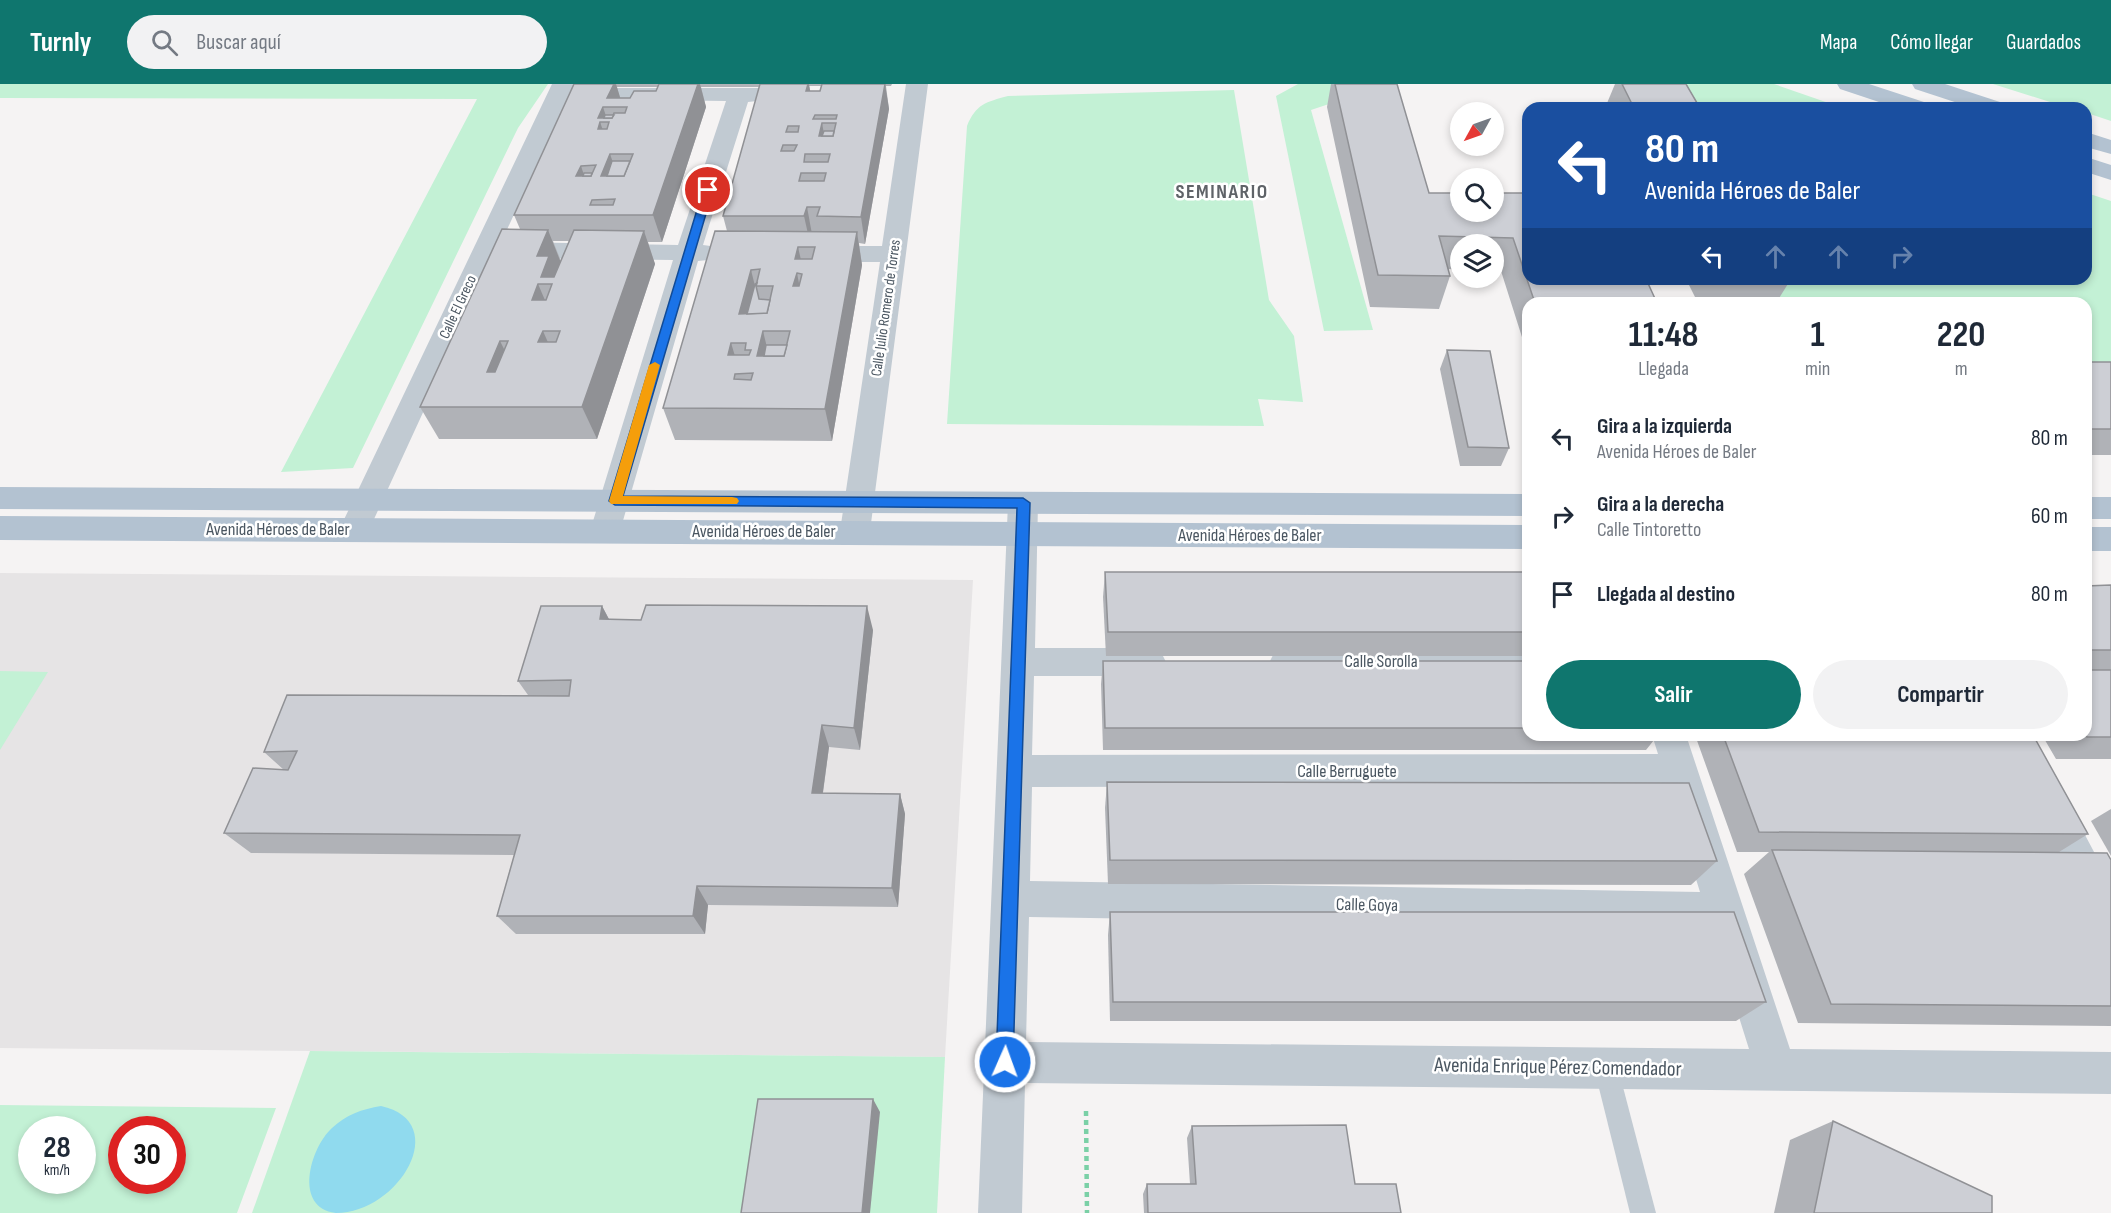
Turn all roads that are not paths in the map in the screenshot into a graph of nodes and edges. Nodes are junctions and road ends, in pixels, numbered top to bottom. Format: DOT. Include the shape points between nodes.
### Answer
graph roads {
  1 [pos="1848,84"];
  2 [pos="1923,84"];
  3 [pos="561,88"];
  4 [pos="909,92"];
  5 [pos="739,95"];
  6 [pos="784,95"];
  7 [pos="1901,102"];
  8 [pos="1977,102"];
  9 [pos="2092,141"];
  10 [pos="2111,147"];
  11 [pos="2092,166"];
  12 [pos="2111,173"];
  13 [pos="486,250"];
  14 [pos="688,253"];
  15 [pos="736,253"];
  16 [pos="792,254"];
  17 [pos="894,254"];
  18 [pos="616,497"];
  19 [pos="0,498"];
  20 [pos="368,500"];
  21 [pos="1522,505"];
  22 [pos="2092,508"];
  23 [pos="2111,508"];
  24 [pos="857,517"];
  25 [pos="1023,518"];
  26 [pos="0,528"];
  27 [pos="354,530"];
  28 [pos="605,531"];
  29 [pos="1522,537"];
  30 [pos="2092,538"];
  31 [pos="2111,539"];
  32 [pos="1255,661"];
  33 [pos="1522,661"];
  34 [pos="1017,662"];
  35 [pos="1184,662"];
  36 [pos="1671,741"];
  37 [pos="2017,741"];
  38 [pos="1680,770"];
  39 [pos="1014,771"];
  40 [pos="1010,899"];
  41 [pos="1724,910"];
  42 [pos="2111,922"];
  43 [pos="1005,1062"];
  44 [pos="1606,1068"];
  45 [pos="1776,1070"];
  46 [pos="2111,1073"];
  47 [pos="1000,1213"];
  48 [pos="1643,1213"];
  1 -- 7 [label="main road"];
  2 -- 8 [label="main road"];
  3 -- 5 [label="street"];
  3 -- 13 [label="street, Calle El Greco"];
  4 -- 17 [label="street, Calle Julio Romero de Torres"];
  5 -- 6 [label="street"];
  5 -- 14 [label="street"];
  9 -- 10 [label="main road"];
  11 -- 12 [label="main road"];
  13 -- 14 [label="street"];
  13 -- 20 [label="street, Calle El Greco"];
  14 -- 15 [label="street"];
  14 -- 18 [label="street"];
  16 -- 17 [label="street"];
  17 -- 24 [label="street, Calle Julio Romero de Torres"];
  18 -- 20 [label="main road, Avenida Héroes de Baler"];
  18 -- 24 [label="main road, Avenida Héroes de Baler"];
  18 -- 28 [label="street"];
  19 -- 20 [label="main road, Avenida Héroes de Baler"];
  20 -- 27 [label="street, Calle El Greco"];
  21 -- 25 [label="main road, Avenida Héroes de Baler"];
  22 -- 23 [label="main road"];
  24 -- 25 [label="main road, Avenida Héroes de Baler"];
  24 -- 28 [label="main road, Avenida Héroes de Baler"];
  25 -- 29 [label="main road, Avenida Héroes de Baler"];
  25 -- 34 [label="street"];
  26 -- 27 [label="main road, Avenida Héroes de Baler"];
  27 -- 28 [label="main road, Avenida Héroes de Baler"];
  30 -- 31 [label="main road"];
  32 -- 33 [label="street, Calle Sorolla"];
  34 -- 35 [label="street"];
  34 -- 39 [label="street"];
  36 -- 38 [label="street"];
  37 -- 42 [label="street"];
  38 -- 39 [label="street, Calle Berruguete"];
  38 -- 41 [label="street"];
  39 -- 40 [label="street"];
  40 -- 41 [label="street, Calle Goya"];
  40 -- 43 [label="street"];
  41 -- 45 [label="street"];
  43 -- 44 [label="street, Avenida Enrique Pérez Comendador"];
  43 -- 47 [label="street"];
  44 -- 45 [label="street, Avenida Enrique Pérez Comendador"];
  44 -- 48 [label="lane"];
  45 -- 46 [label="street, Avenida Enrique Pérez Comendador"];
}
